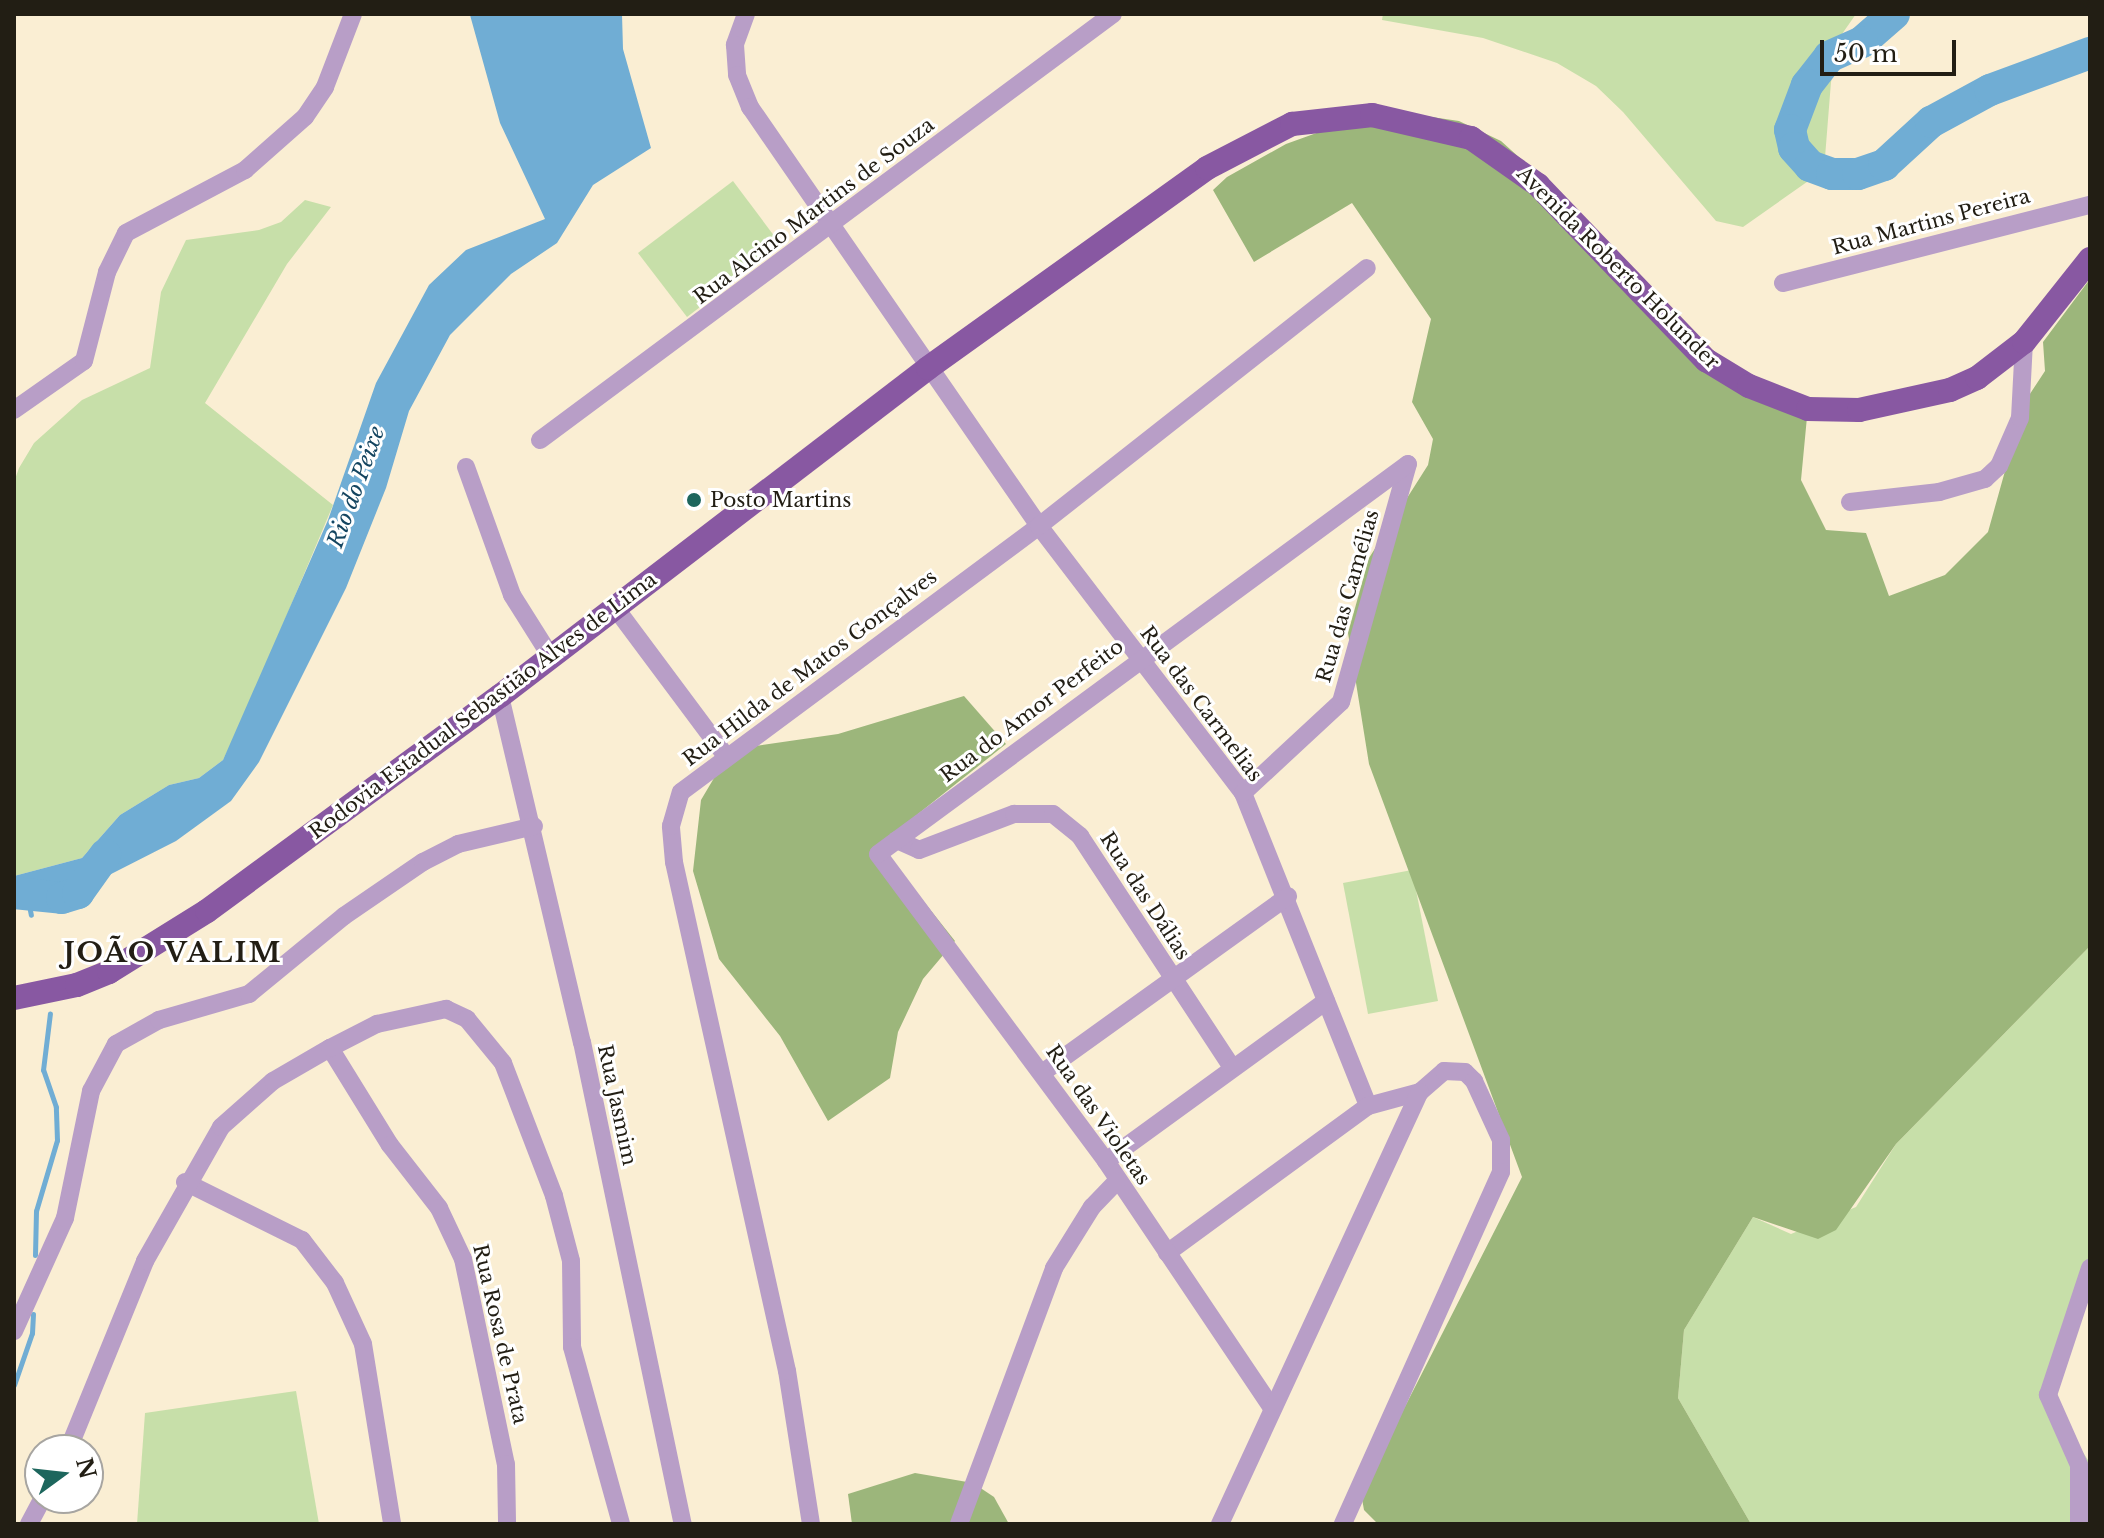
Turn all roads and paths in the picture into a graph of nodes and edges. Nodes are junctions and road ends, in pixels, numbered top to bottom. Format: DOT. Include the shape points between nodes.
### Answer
graph roads {
  1 [pos="353,14"];
  2 [pos="746,14"];
  3 [pos="1113,14"];
  4 [pos="2090,205"];
  5 [pos="832,227"];
  6 [pos="2089,267"];
  7 [pos="1367,268"];
  8 [pos="1783,283"];
  9 [pos="2024,342"];
  10 [pos="928,368"];
  11 [pos="14,410"];
  12 [pos="540,440"];
  13 [pos="1408,464"];
  14 [pos="466,467"];
  15 [pos="1850,502"];
  16 [pos="1039,526"];
  17 [pos="614,606"];
  18 [pos="551,657"];
  19 [pos="1139,658"];
  20 [pos="500,696"];
  21 [pos="726,756"];
  22 [pos="1243,793"];
  23 [pos="534,826"];
  24 [pos="897,840"];
  25 [pos="878,854"];
  26 [pos="1288,896"];
  27 [pos="1172,979"];
  28 [pos="14,998"];
  29 [pos="1326,1001"];
  30 [pos="330,1048"];
  31 [pos="1232,1067"];
  32 [pos="1042,1073"];
  33 [pos="1420,1092"];
  34 [pos="1368,1106"];
  35 [pos="1106,1161"];
  36 [pos="1117,1181"];
  37 [pos="185,1182"];
  38 [pos="1167,1253"];
  39 [pos="2090,1268"];
  40 [pos="14,1331"];
  41 [pos="1272,1408"];
  42 [pos="75,1434"];
  43 [pos="392,1524"];
  44 [pos="507,1524"];
  45 [pos="621,1524"];
  46 [pos="683,1524"];
  47 [pos="811,1524"];
  48 [pos="959,1524"];
  49 [pos="1220,1524"];
  50 [pos="1343,1524"];
  51 [pos="2079,1524"];
  1 -- 11 [label="street" via="325,87 305,117 245,170 126,233 107,272 84,361"];
  2 -- 5 [label="street, Rua das Carmelias" via="735,45 737,75 750,107"];
  3 -- 5 [label="street, Rua Alcino Martins de Souza"];
  4 -- 8 [label="street, Rua Martins Pereira"];
  5 -- 10 [label="street, Rua das Carmelias"];
  5 -- 12 [label="street, Rua Alcino Martins de Souza"];
  6 -- 9 [label="main road, Avenida Roberto Holunder"];
  7 -- 16 [label="street, Rua Hilda de Matos Gonçalves"];
  9 -- 10 [label="main road, Avenida Roberto Holunder" via="1977,378 1912,400 1835,411 1783,402 1706,360 1550,196 1501,155 1451,131 1372,115 1292,124 1238,149"];
  9 -- 15 [label="street" via="2020,418 1999,466 1972,486"];
  10 -- 16 [label="street, Rua das Carmelias"];
  10 -- 17 [label="main road, Rodovia Estadual Sebastião Alves de Lima"];
  13 -- 19 [label="street, Rua do Amor Perfeito"];
  13 -- 22 [label="street, Rua das Camélias" via="1341,702"];
  14 -- 18 [label="street" via="512,595"];
  16 -- 19 [label="street, Rua das Carmelias"];
  16 -- 21 [label="street, Rua Hilda de Matos Gonçalves"];
  17 -- 18 [label="main road, Rodovia Estadual Sebastião Alves de Lima"];
  17 -- 21 [label="street"];
  18 -- 20 [label="main road, Rodovia Estadual Sebastião Alves de Lima"];
  19 -- 22 [label="street, Rua das Carmelias"];
  19 -- 24 [label="street, Rua do Amor Perfeito"];
  20 -- 23 [label="street, Rua Jasmim"];
  20 -- 28 [label="main road, Rodovia Estadual Sebastião Alves de Lima" via="140,955 77,985"];
  21 -- 47 [label="street, Rua Hilda de Matos Gonçalves" via="681,792 671,826 674,862 787,1371"];
  22 -- 26 [label="street, Rua das Carmelias"];
  23 -- 40 [label="street" via="458,844 423,862 344,916 249,994 159,1020 116,1044 91,1091 71,1201"];
  23 -- 46 [label="street, Rua Jasmim"];
  24 -- 25 [label="street, Rua do Amor Perfeito"];
  24 -- 27 [label="street, Rua das Dálias" via="919,850 1014,814 1053,814 1080,836"];
  25 -- 32 [label="street, Rua das Violetas"];
  26 -- 27 [label="street"];
  26 -- 29 [label="street, Rua das Carmelias"];
  27 -- 31 [label="street, Rua das Dálias"];
  27 -- 32 [label="street"];
  29 -- 31 [label="street"];
  29 -- 34 [label="street, Rua das Carmelias"];
  30 -- 37 [label="street" via="238,1108"];
  30 -- 44 [label="street, Rua Rosa de Prata" via="390,1145 439,1208 463,1259 506,1464"];
  30 -- 45 [label="street" via="377,1024 446,1009 467,1019 503,1063 564,1227 573,1280 572,1347"];
  31 -- 35 [label="street"];
  32 -- 35 [label="street, Rua das Violetas"];
  33 -- 34 [label="street"];
  33 -- 41 [label="street"];
  33 -- 50 [label="street" via="1444,1071 1465,1072 1501,1140 1501,1172"];
  34 -- 38 [label="street"];
  35 -- 36 [label="street, Rua das Violetas"];
  36 -- 38 [label="street, Rua das Violetas"];
  36 -- 48 [label="street" via="1092,1207 1054,1268"];
  37 -- 42 [label="street" via="145,1261"];
  37 -- 43 [label="street" via="293,1234 314,1252 335,1283 363,1344"];
  38 -- 41 [label="street, Rua das Violetas"];
  39 -- 51 [label="street" via="2048,1395 2079,1465"];
  41 -- 49 [label="street"];
}
